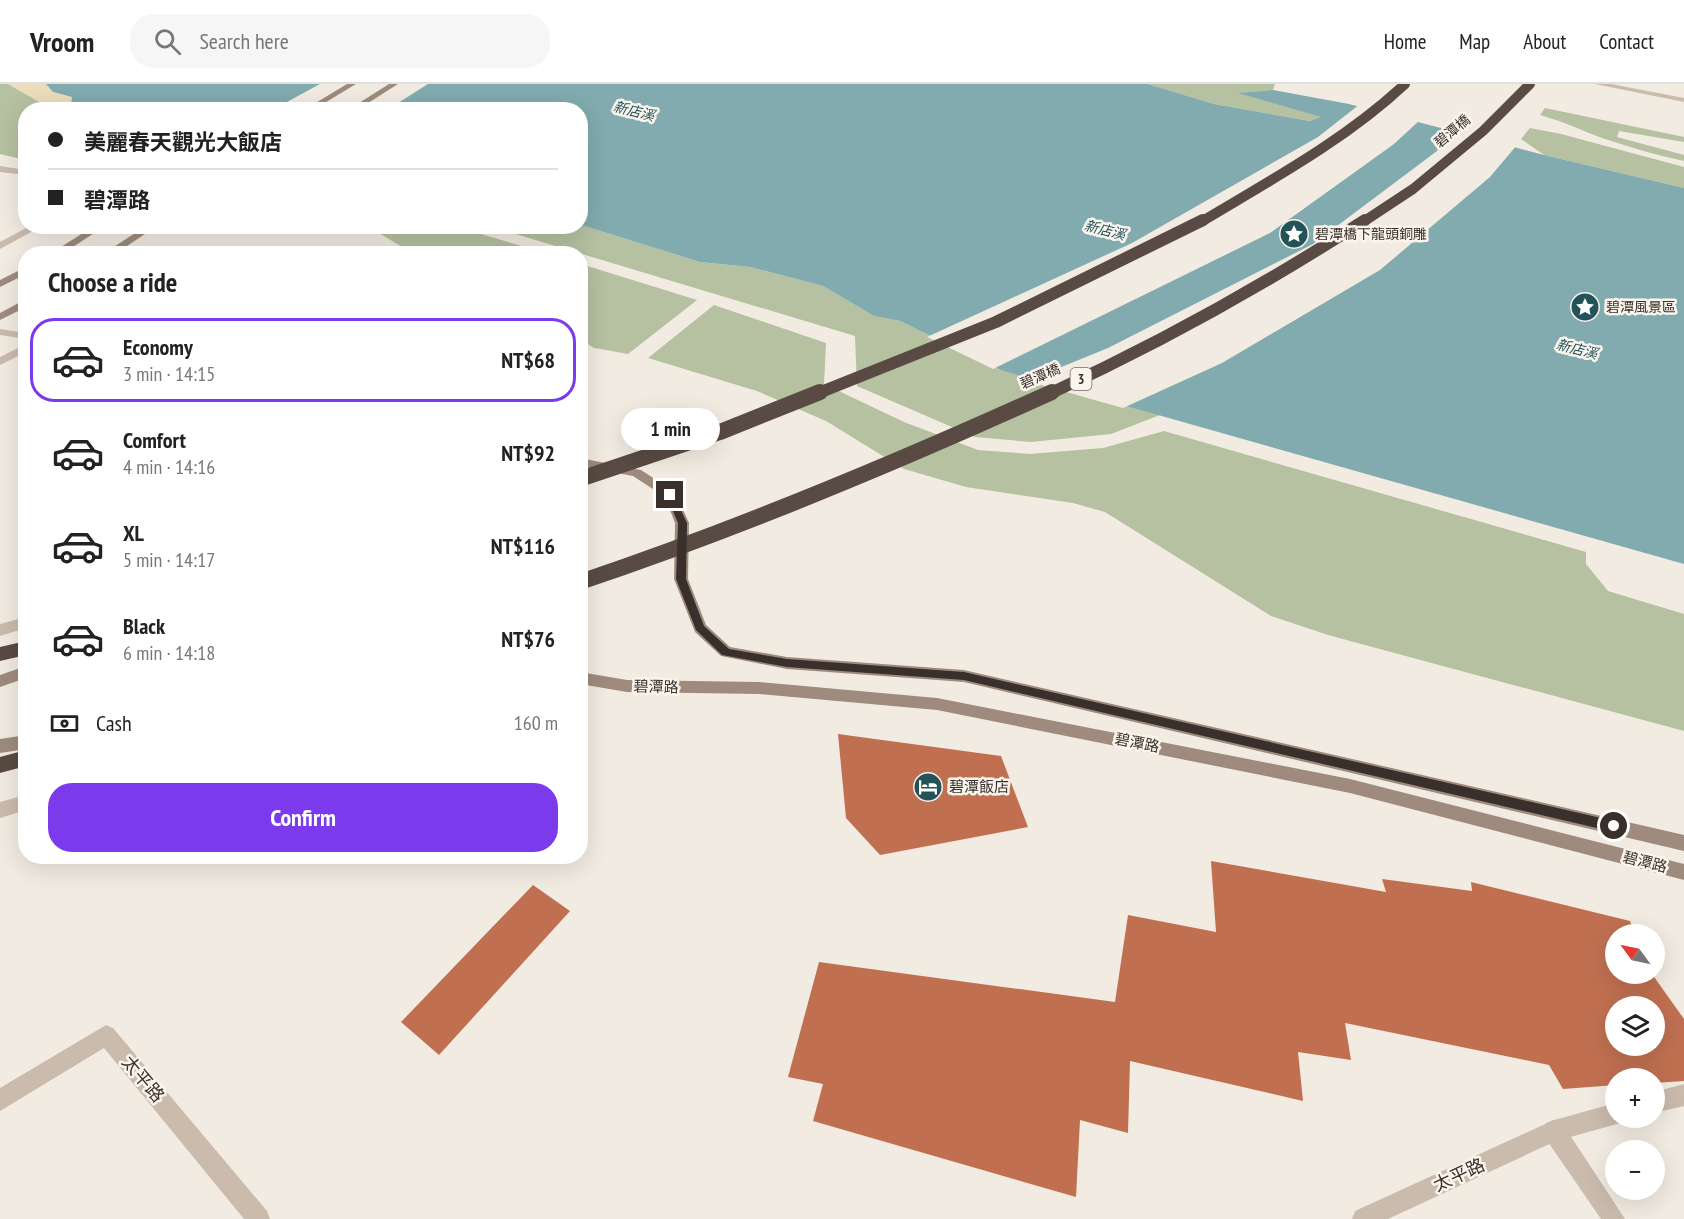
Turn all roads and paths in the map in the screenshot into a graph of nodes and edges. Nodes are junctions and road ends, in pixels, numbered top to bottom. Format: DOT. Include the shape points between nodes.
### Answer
graph roads {
  1 [pos="352,84"];
  2 [pos="394,84"];
  3 [pos="1405,84"];
  4 [pos="1530,84"];
  5 [pos="1602,84"];
  6 [pos="1684,100"];
  7 [pos="321,102"];
  8 [pos="364,102"];
  9 [pos="0,169"];
  10 [pos="18,172"];
  11 [pos="23,234"];
  12 [pos="88,234"];
  13 [pos="140,234"];
  14 [pos="0,246"];
  15 [pos="67,246"];
  16 [pos="120,246"];
  17 [pos="18,274"];
  18 [pos="0,284"];
  19 [pos="18,307"];
  20 [pos="0,317"];
  21 [pos="0,332"];
  22 [pos="18,335"];
  23 [pos="18,352"];
  24 [pos="0,362"];
  25 [pos="588,464"];
  26 [pos="588,476"];
  27 [pos="588,579"];
  28 [pos="18,624"];
  29 [pos="0,630"];
  30 [pos="18,650"];
  31 [pos="0,654"];
  32 [pos="18,675"];
  33 [pos="588,679"];
  34 [pos="0,681"];
  35 [pos="18,743"];
  36 [pos="0,746"];
  37 [pos="18,760"];
  38 [pos="0,765"];
  39 [pos="18,804"];
  40 [pos="0,810"];
  41 [pos="1684,843"];
  42 [pos="1684,872"];
  43 [pos="1684,1095"];
  44 [pos="0,1100"];
  45 [pos="1665,1100"];
  46 [pos="1605,1117"];
  47 [pos="1554,1131"];
  48 [pos="260,1219"];
  49 [pos="1363,1219"];
  50 [pos="1614,1219"];
  1 -- 7 [label="street"];
  2 -- 8 [label="street"];
  3 -- 26 [label="highway, bridge" via="1301,162 1196,225 1017,312 720,432"];
  4 -- 27 [label="highway, 碧潭橋 / 3, bridge" via="1483,131 1413,189 1299,263 1112,365 909,457"];
  5 -- 6 [label="street"];
  9 -- 10 [label="street"];
  11 -- 14 [label="street"];
  12 -- 15 [label="street"];
  13 -- 16 [label="street"];
  17 -- 18 [label="street"];
  19 -- 20 [label="street"];
  21 -- 22 [label="street"];
  23 -- 24 [label="street"];
  25 -- 41 [label="street, 碧潭路" via="637,473 670,495 682,523 681,579 700,628 726,652 787,663 964,676"];
  28 -- 29 [label="street"];
  30 -- 31 [label="highway"];
  32 -- 34 [label="street"];
  33 -- 42 [label="street, 碧潭路" via="627,686 759,688 937,704 1350,786"];
  35 -- 36 [label="street"];
  37 -- 38 [label="highway"];
  39 -- 40 [label="street"];
  43 -- 45 [label="street"];
  44 -- 48 [label="street, 太平路" via="106,1035"];
  46 -- 47 [label="street, 太平路"];
  47 -- 49 [label="street, 太平路"];
  47 -- 50 [label="street"];
}
